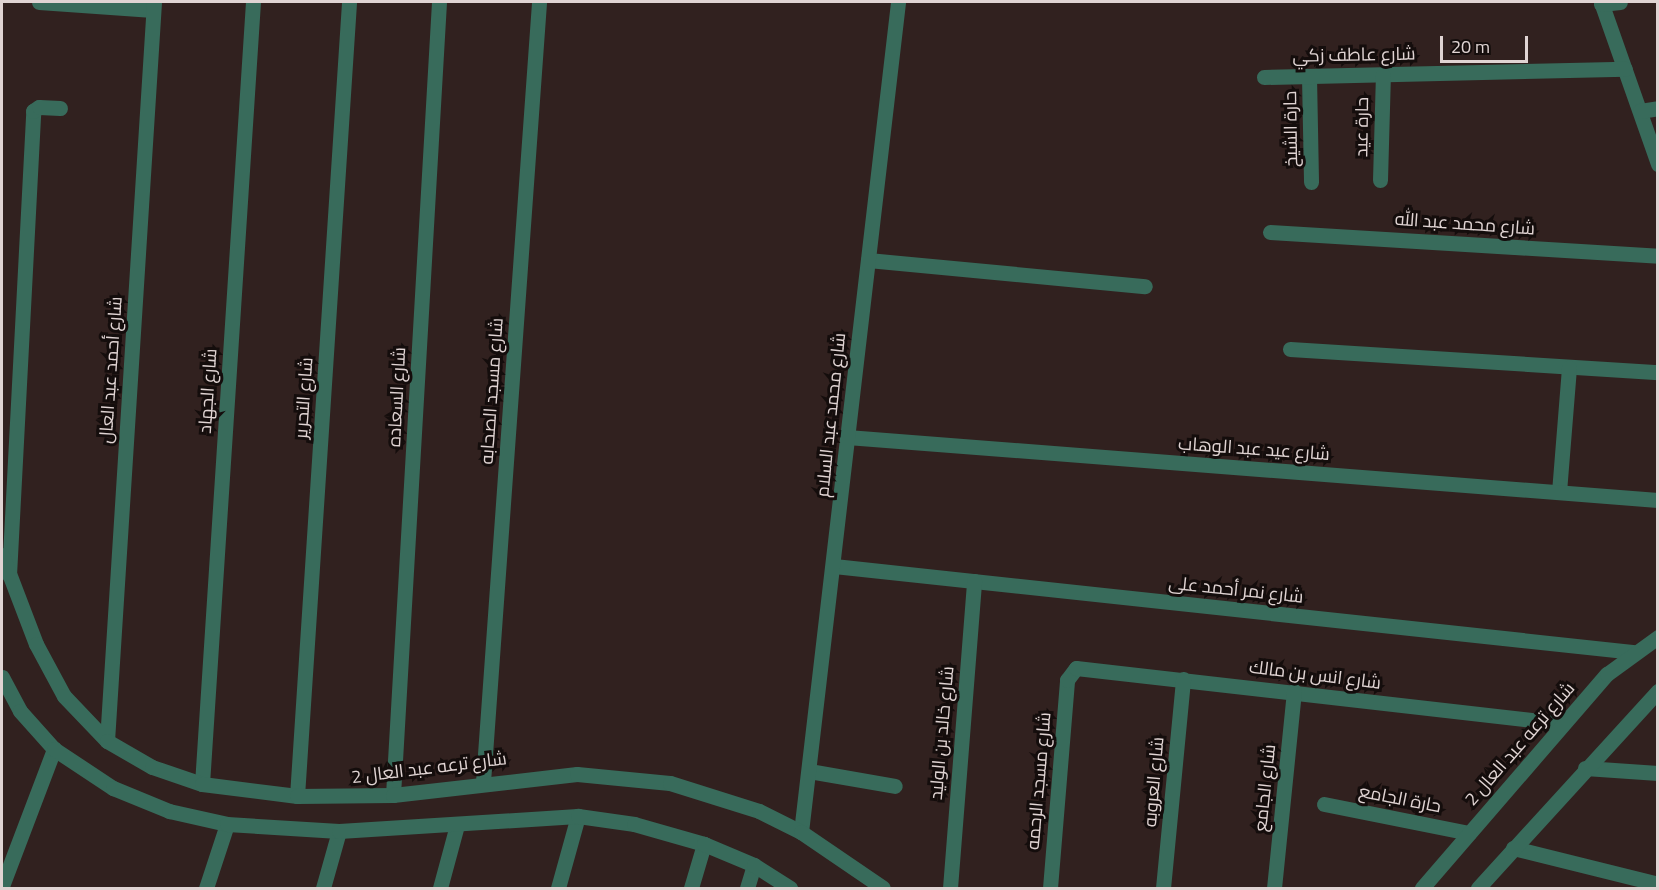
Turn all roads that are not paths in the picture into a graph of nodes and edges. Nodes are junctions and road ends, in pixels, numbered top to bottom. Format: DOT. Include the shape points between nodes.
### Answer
graph roads {
  1 [pos="39,2"];
  2 [pos="254,2"];
  3 [pos="349,2"];
  4 [pos="439,2"];
  5 [pos="539,2"];
  6 [pos="898,2"];
  7 [pos="1620,2"];
  8 [pos="1601,3"];
  9 [pos="153,6"];
  10 [pos="1625,69"];
  11 [pos="1383,75"];
  12 [pos="1309,76"];
  13 [pos="1264,77"];
  14 [pos="60,108"];
  15 [pos="1658,108"];
  16 [pos="1640,111"];
  17 [pos="1658,164"];
  18 [pos="1380,180"];
  19 [pos="1311,182"];
  20 [pos="1270,232"];
  21 [pos="1658,256"];
  22 [pos="868,260"];
  23 [pos="1145,286"];
  24 [pos="1290,349"];
  25 [pos="1569,367"];
  26 [pos="1658,372"];
  27 [pos="847,437"];
  28 [pos="1559,492"];
  29 [pos="1658,500"];
  30 [pos="2,555"];
  31 [pos="834,566"];
  32 [pos="9,578"];
  33 [pos="974,581"];
  34 [pos="1658,637"];
  35 [pos="1634,652"];
  36 [pos="1068,676"];
  37 [pos="2,677"];
  38 [pos="1183,679"];
  39 [pos="1658,691"];
  40 [pos="1294,692"];
  41 [pos="1562,723"];
  42 [pos="107,741"];
  43 [pos="54,749"];
  44 [pos="1585,768"];
  45 [pos="809,771"];
  46 [pos="1658,773"];
  47 [pos="483,782"];
  48 [pos="202,784"];
  49 [pos="895,786"];
  50 [pos="393,795"];
  51 [pos="297,796"];
  52 [pos="1324,804"];
  53 [pos="578,816"];
  54 [pos="227,824"];
  55 [pos="457,825"];
  56 [pos="339,831"];
  57 [pos="801,832"];
  58 [pos="1469,833"];
  59 [pos="704,844"];
  60 [pos="1513,848"];
  61 [pos="754,865"];
  62 [pos="1658,884"];
  63 [pos="2,886"];
  64 [pos="206,888"];
  65 [pos="323,888"];
  66 [pos="440,888"];
  67 [pos="558,888"];
  68 [pos="691,888"];
  69 [pos="747,888"];
  70 [pos="790,888"];
  71 [pos="883,888"];
  72 [pos="950,888"];
  73 [pos="1050,888"];
  74 [pos="1163,888"];
  75 [pos="1274,888"];
  76 [pos="1422,888"];
  77 [pos="1478,888"];
  1 -- 9 [label="street"];
  2 -- 48 [label="street, شارع الجهاد"];
  3 -- 51 [label="street, شارع التحرير"];
  4 -- 50 [label="street, شارع السعاده"];
  5 -- 47 [label="street, شارع مسجد الصحابه"];
  6 -- 22 [label="street, شارع محمد عبد السلام"];
  7 -- 8 [label="street"];
  8 -- 10 [label="street"];
  9 -- 42 [label="street, شارع أحمد عبد العال"];
  10 -- 11 [label="street, شارع عاطف زكي"];
  10 -- 16 [label="street"];
  11 -- 12 [label="street, شارع عاطف زكي"];
  11 -- 18 [label="street, حارة عيد"];
  12 -- 13 [label="street, شارع عاطف زكي"];
  12 -- 19 [label="street, حارة الشيخ"];
  14 -- 32 [label="street" via="39,107 33,111"];
  15 -- 16 [label="street"];
  16 -- 17 [label="street"];
  20 -- 21 [label="street, شارع محمد عبد الله"];
  22 -- 23 [label="street"];
  22 -- 27 [label="street, شارع محمد عبد السلام"];
  24 -- 25 [label="street"];
  25 -- 26 [label="street"];
  25 -- 28 [label="street"];
  27 -- 28 [label="street, شارع عيد عبد الوهاب"];
  27 -- 31 [label="street, شارع محمد عبد السلام"];
  28 -- 29 [label="street, شارع عيد عبد الوهاب"];
  30 -- 32 [label="street, شارع ترعه عبد العال 2"];
  31 -- 33 [label="street, شارع نمر أحمد على"];
  31 -- 45 [label="street, شارع محمد عبد السلام"];
  32 -- 42 [label="street, شارع ترعه عبد العال 2" via="64,696"];
  33 -- 35 [label="street, شارع نمر أحمد على"];
  33 -- 72 [label="street, شارع خالد بن الوليد"];
  34 -- 35 [label="street, شارع ترعه عبد العال 2"];
  35 -- 41 [label="street, شارع ترعه عبد العال 2"];
  36 -- 38 [label="street, شارع انس بن مالك" via="1076,668"];
  36 -- 73 [label="street, شارع مسجد الرحمه"];
  37 -- 43 [label="street" via="20,711"];
  38 -- 40 [label="street, شارع انس بن مالك"];
  38 -- 74 [label="street, شارع العروبه"];
  39 -- 44 [label="street"];
  40 -- 41 [label="street, شارع انس بن مالك"];
  40 -- 75 [label="street, شارع الجامع"];
  41 -- 58 [label="street, شارع ترعه عبد العال 2"];
  42 -- 48 [label="street, شارع ترعه عبد العال 2" via="152,767"];
  43 -- 54 [label="street" via="113,788 169,811"];
  43 -- 63 [label="street"];
  44 -- 46 [label="street"];
  44 -- 60 [label="street"];
  45 -- 49 [label="street"];
  45 -- 57 [label="street, شارع محمد عبد السلام"];
  47 -- 50 [label="street, شارع ترعه عبد العال 2"];
  47 -- 57 [label="street, شارع ترعه عبد العال 2" via="576,774 670,783 715,794"];
  48 -- 51 [label="street, شارع ترعه عبد العال 2"];
  50 -- 51 [label="street, شارع ترعه عبد العال 2"];
  52 -- 58 [label="street, حارة الجامع"];
  53 -- 55 [label="street"];
  53 -- 59 [label="street" via="634,824"];
  53 -- 67 [label="street"];
  54 -- 56 [label="street"];
  54 -- 64 [label="street"];
  55 -- 56 [label="street"];
  55 -- 66 [label="street"];
  56 -- 65 [label="street"];
  57 -- 71 [label="street, شارع ترعه عبد العال 2"];
  58 -- 76 [label="street, شارع ترعه عبد العال 2"];
  59 -- 61 [label="street"];
  59 -- 68 [label="street"];
  60 -- 62 [label="street"];
  60 -- 77 [label="street"];
  61 -- 69 [label="street"];
  61 -- 70 [label="street"];
}
